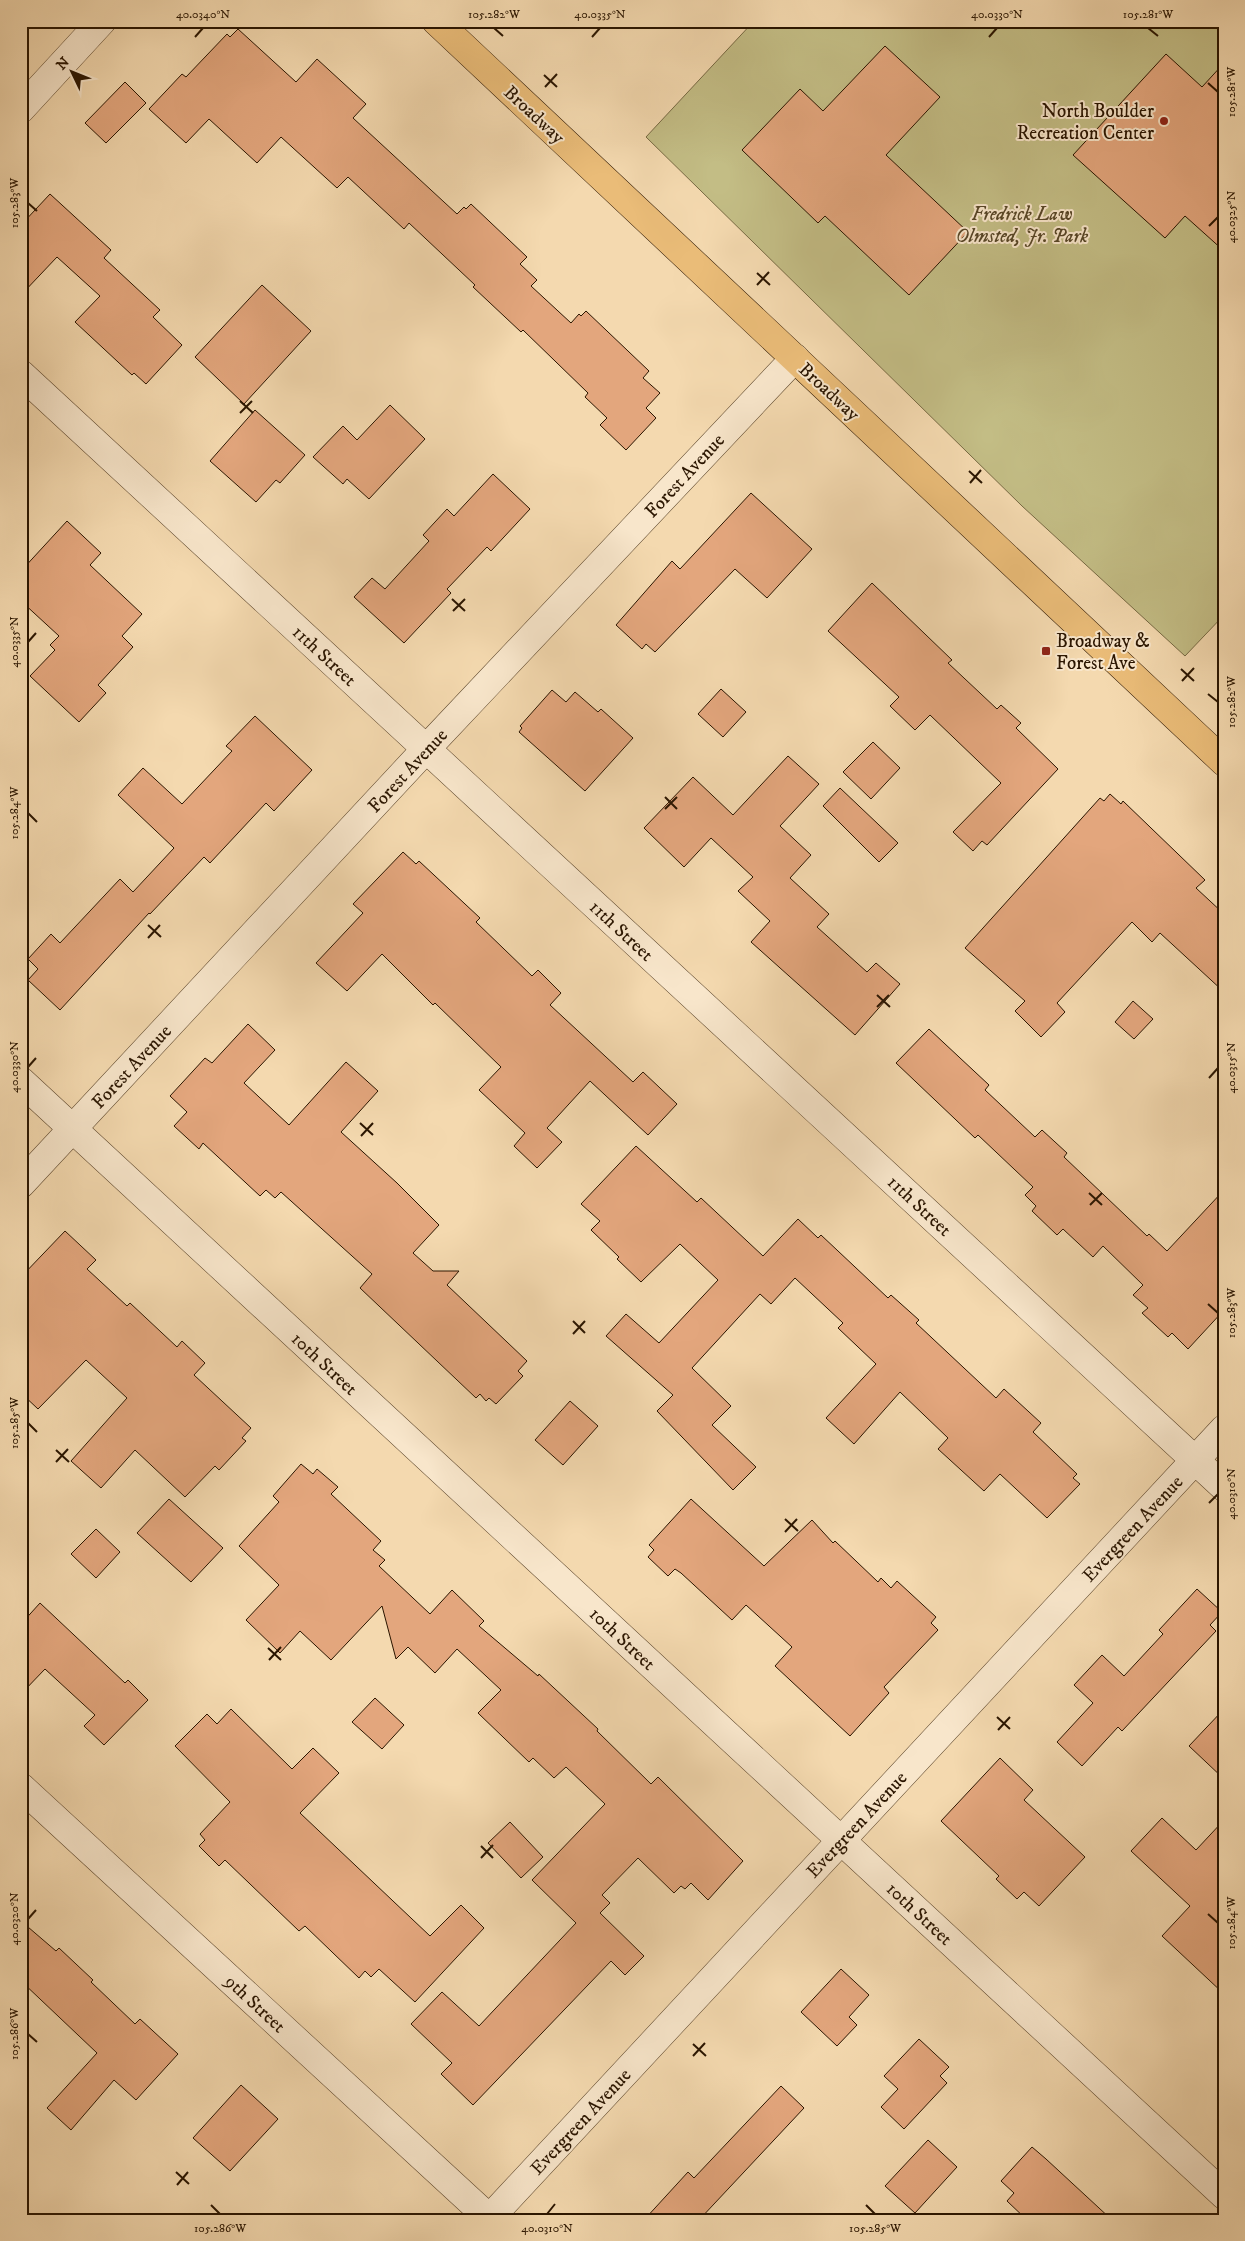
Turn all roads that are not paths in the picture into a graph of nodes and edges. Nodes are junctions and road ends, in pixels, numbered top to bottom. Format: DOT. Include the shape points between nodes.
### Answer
graph roads {
  1 [pos="102,21"];
  2 [pos="436,21"];
  3 [pos="21,109"];
  4 [pos="795,358"];
  5 [pos="21,374"];
  6 [pos="426,749"];
  7 [pos="1224,762"];
  8 [pos="21,1081"];
  9 [pos="73,1129"];
  10 [pos="21,1184"];
  11 [pos="1224,1429"];
  12 [pos="1195,1460"];
  13 [pos="1224,1487"];
  14 [pos="21,1786"];
  15 [pos="841,1840"];
  16 [pos="1224,2195"];
  17 [pos="490,2219"];
  1 -- 3 [label="street"];
  2 -- 4 [label="main road, Broadway"];
  4 -- 6 [label="street, Forest Avenue"];
  4 -- 7 [label="main road, Broadway"];
  5 -- 6 [label="street, 11th Street"];
  6 -- 9 [label="street, Forest Avenue"];
  6 -- 12 [label="street, 11th Street"];
  8 -- 9 [label="street, 10th Street"];
  9 -- 10 [label="street, Forest Avenue"];
  9 -- 15 [label="street, 10th Street"];
  11 -- 12 [label="street, Evergreen Avenue"];
  12 -- 13 [label="street, 11th Street"];
  12 -- 15 [label="street, Evergreen Avenue"];
  14 -- 17 [label="street, 9th Street"];
  15 -- 16 [label="street, 10th Street"];
  15 -- 17 [label="street, Evergreen Avenue"];
}
